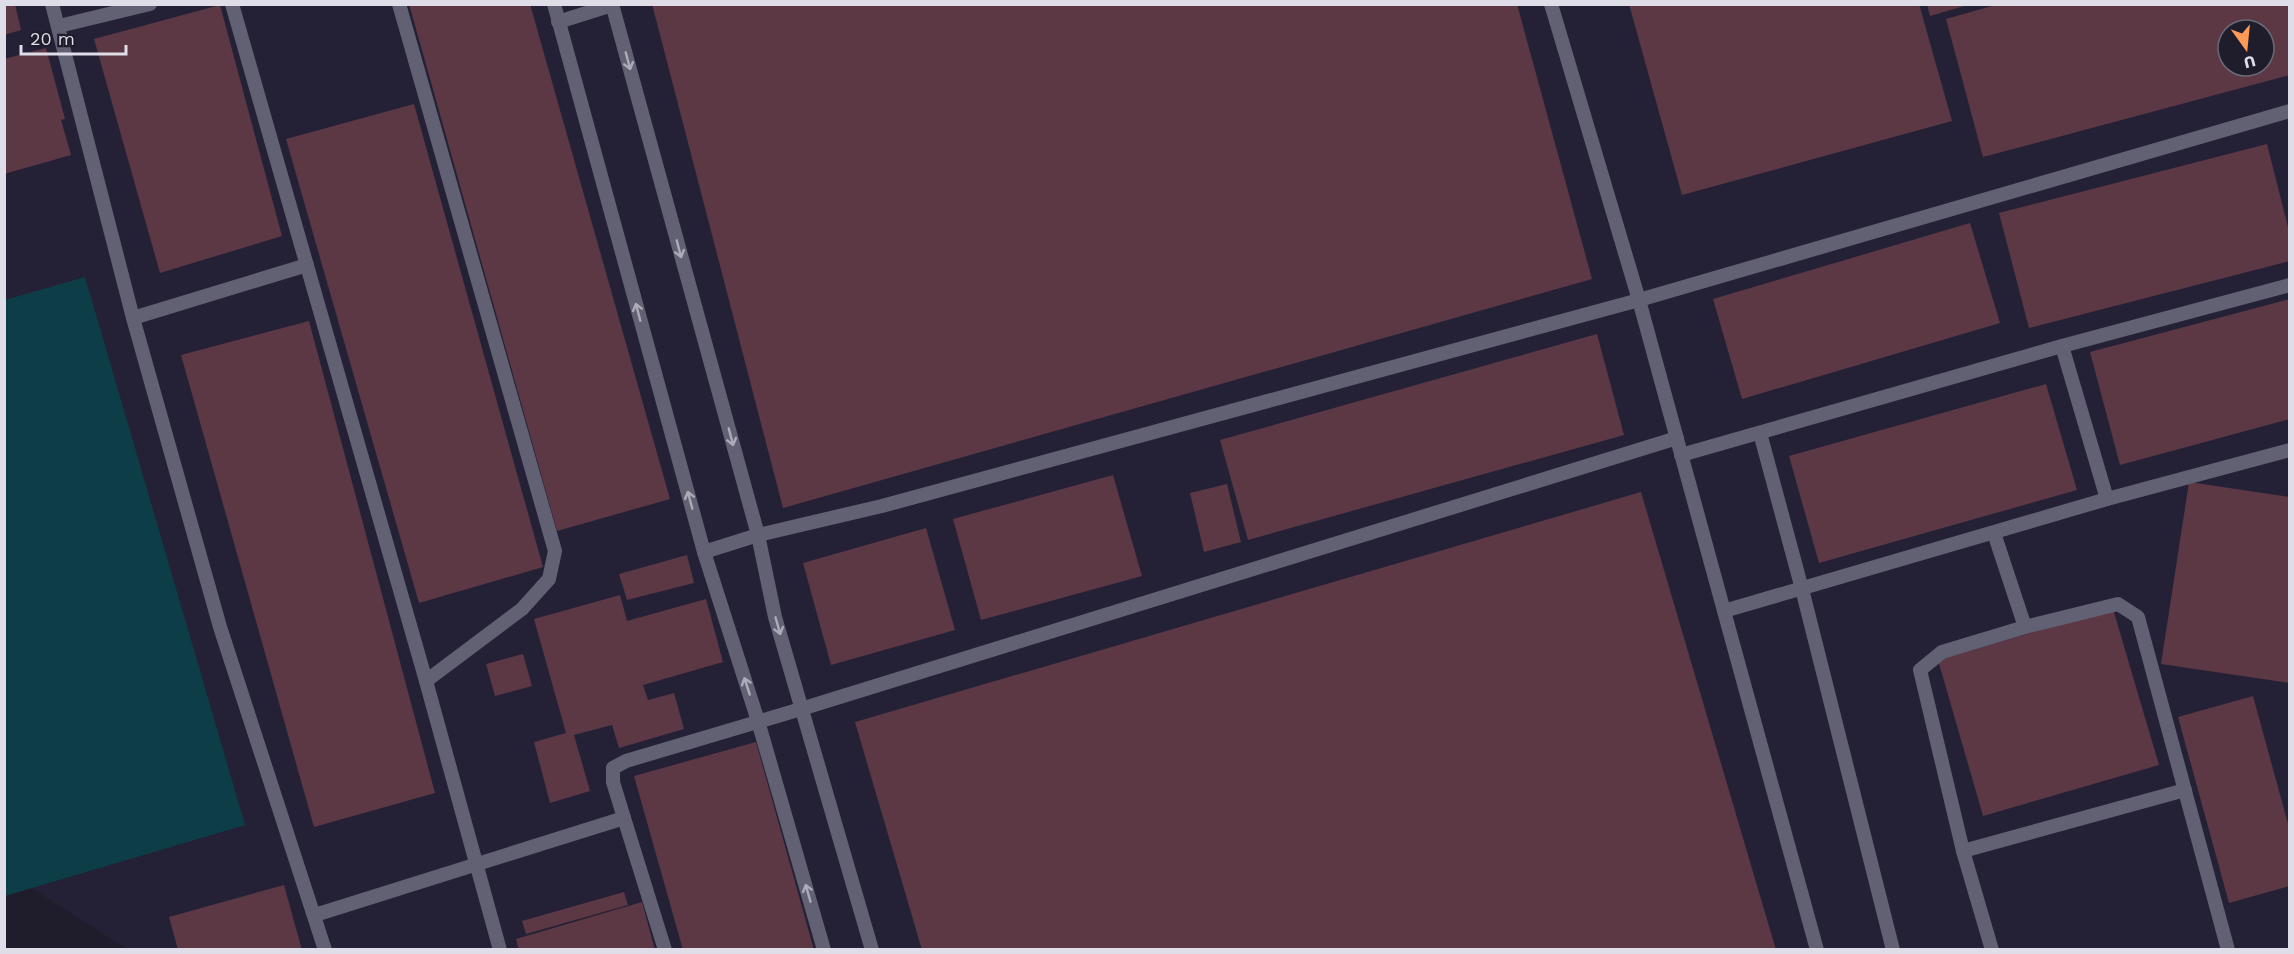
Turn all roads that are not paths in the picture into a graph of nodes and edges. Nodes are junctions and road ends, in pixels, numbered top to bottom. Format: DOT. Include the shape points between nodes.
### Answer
graph roads {
  1 [pos="52,4"];
  2 [pos="150,4"];
  3 [pos="232,4"];
  4 [pos="399,4"];
  5 [pos="554,4"];
  6 [pos="1551,4"];
  7 [pos="608,6"];
  8 [pos="564,20"];
  9 [pos="59,26"];
  10 [pos="2289,111"];
  11 [pos="307,265"];
  12 [pos="2289,285"];
  13 [pos="1639,300"];
  14 [pos="133,318"];
  15 [pos="2062,346"];
  16 [pos="1760,433"];
  17 [pos="1677,438"];
  18 [pos="2289,450"];
  19 [pos="1681,455"];
  20 [pos="2107,499"];
  21 [pos="1994,533"];
  22 [pos="758,535"];
  23 [pos="704,552"];
  24 [pos="1802,589"];
  25 [pos="1724,611"];
  26 [pos="2025,627"];
  27 [pos="426,681"];
  28 [pos="801,709"];
  29 [pos="758,721"];
  30 [pos="2185,790"];
  31 [pos="624,818"];
  32 [pos="1963,850"];
  33 [pos="477,863"];
  34 [pos="315,915"];
  35 [pos="325,950"];
  36 [pos="500,950"];
  37 [pos="664,950"];
  38 [pos="824,950"];
  39 [pos="872,950"];
  40 [pos="1817,950"];
  41 [pos="1893,950"];
  42 [pos="1992,950"];
  43 [pos="2228,950"];
  1 -- 9 [label="lane"];
  2 -- 9 [label="lane"];
  3 -- 11 [label="lane"];
  4 -- 27 [label="lane" via="555,551 549,579 522,609"];
  5 -- 8 [label="lane"];
  6 -- 13 [label="lane"];
  7 -- 8 [label="lane"];
  7 -- 22 [label="lane, one-way"];
  23 -- 8 [label="lane, one-way"];
  9 -- 14 [label="lane"];
  10 -- 13 [label="lane"];
  11 -- 14 [label="lane"];
  11 -- 27 [label="lane"];
  12 -- 15 [label="lane"];
  13 -- 17 [label="lane"];
  13 -- 22 [label="lane" via="894,502"];
  14 -- 34 [label="lane" via="220,627"];
  15 -- 16 [label="lane"];
  15 -- 20 [label="lane"];
  16 -- 19 [label="lane"];
  16 -- 24 [label="lane"];
  17 -- 19 [label="lane"];
  17 -- 28 [label="lane"];
  18 -- 20 [label="lane"];
  19 -- 25 [label="lane"];
  20 -- 21 [label="lane"];
  21 -- 24 [label="lane"];
  21 -- 26 [label="lane"];
  22 -- 23 [label="lane"];
  22 -- 28 [label="lane, one-way"];
  29 -- 23 [label="lane, one-way"];
  24 -- 25 [label="lane"];
  24 -- 41 [label="lane"];
  25 -- 40 [label="lane"];
  26 -- 30 [label="lane" via="2118,604 2138,617"];
  26 -- 32 [label="lane" via="1942,652 1920,670"];
  27 -- 33 [label="lane"];
  28 -- 29 [label="lane"];
  28 -- 39 [label="lane"];
  29 -- 31 [label="lane" via="613,768 613,782"];
  38 -- 29 [label="lane, one-way"];
  30 -- 32 [label="lane"];
  30 -- 43 [label="lane"];
  31 -- 33 [label="lane"];
  31 -- 37 [label="lane"];
  32 -- 42 [label="lane"];
  33 -- 34 [label="lane"];
  33 -- 36 [label="lane"];
  34 -- 35 [label="lane"];
}
